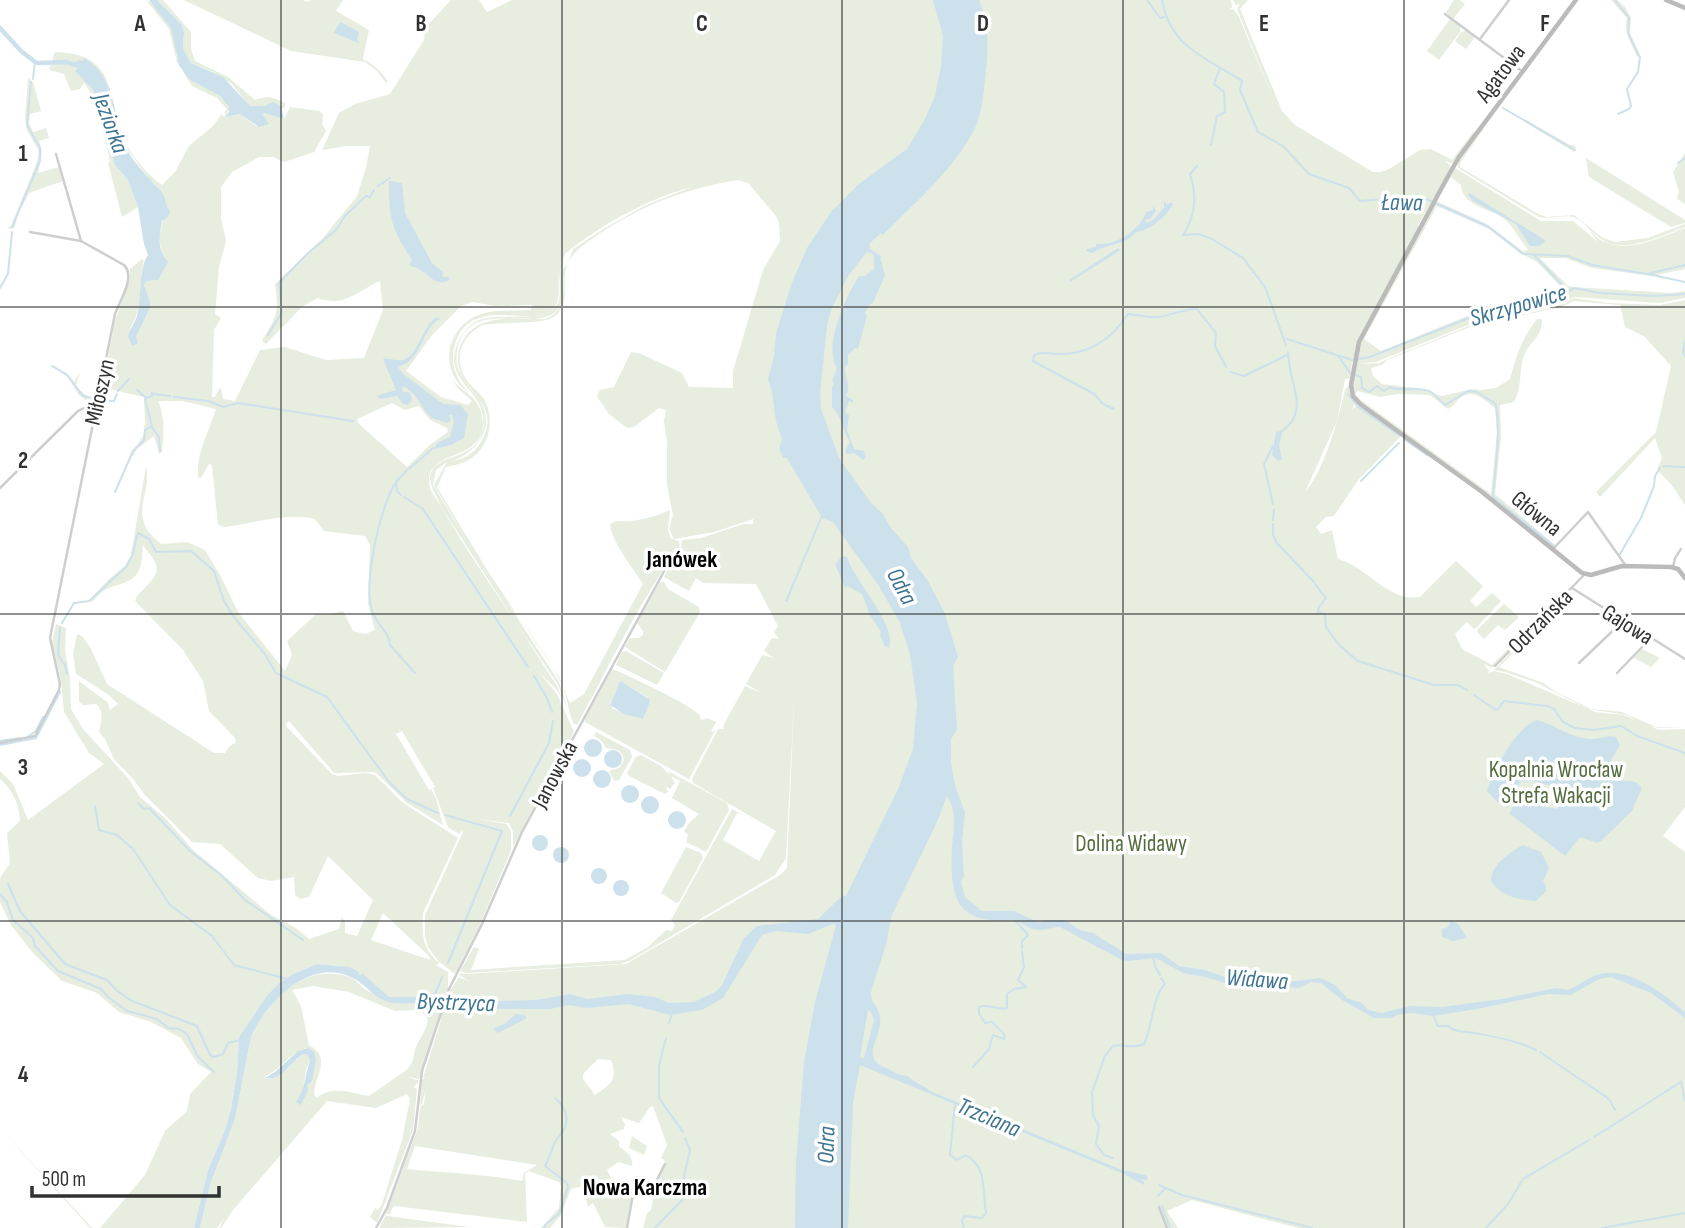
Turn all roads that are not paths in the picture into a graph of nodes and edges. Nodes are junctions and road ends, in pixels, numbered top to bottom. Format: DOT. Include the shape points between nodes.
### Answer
graph roads {
  1 [pos="1509,0"];
  2 [pos="1666,0"];
  3 [pos="1573,1"];
  4 [pos="1685,8"];
  5 [pos="1445,14"];
  6 [pos="1480,40"];
  7 [pos="1523,72"];
  8 [pos="56,154"];
  9 [pos="30,232"];
  10 [pos="81,241"];
  11 [pos="1354,360"];
  12 [pos="97,405"];
  13 [pos="0,488"];
  14 [pos="1553,549"];
  15 [pos="1681,549"];
  16 [pos="668,564"];
  17 [pos="1626,566"];
  18 [pos="1673,567"];
  19 [pos="1585,574"];
  20 [pos="1685,578"];
  21 [pos="1572,588"];
  22 [pos="1623,621"];
  23 [pos="1650,639"];
  24 [pos="1685,659"];
  25 [pos="1579,663"];
  26 [pos="1495,666"];
  27 [pos="1617,673"];
  28 [pos="0,743"];
  29 [pos="665,1164"];
  30 [pos="1158,1207"];
  31 [pos="376,1228"];
  32 [pos="627,1228"];
  33 [pos="1167,1228"];
  1 -- 6 [label="street"];
  2 -- 4 [label="street"];
  3 -- 7 [label="street, Agatowa"];
  5 -- 6 [label="street"];
  6 -- 7 [label="street"];
  7 -- 11 [label="street, Agatowa" via="1456,162 1362,334"];
  8 -- 10 [label="street"];
  9 -- 10 [label="street, Miłoszyn"];
  10 -- 12 [label="street, Miłoszyn" via="127,267 129,275 115,314"];
  11 -- 14 [label="street, Główna" via="1351,385 1360,404"];
  12 -- 13 [label="street" via="78,411"];
  12 -- 28 [label="street, Miłoszyn" via="53,621 50,644 59,690 35,736"];
  14 -- 17 [label="street" via="1588,512"];
  14 -- 19 [label="street, Główna"];
  15 -- 18 [label="street"];
  16 -- 31 [label="street, Janowska" via="522,832 449,989 420,1080 415,1131"];
  17 -- 18 [label="street"];
  17 -- 19 [label="street"];
  18 -- 20 [label="street"];
  19 -- 21 [label="street, Odrzańska"];
  21 -- 22 [label="street, Gajowa"];
  21 -- 26 [label="street, Odrzańska"];
  22 -- 23 [label="street, Gajowa"];
  22 -- 25 [label="street"];
  23 -- 24 [label="street, Gajowa"];
  23 -- 27 [label="street"];
  29 -- 32 [label="street" via="652,1189 634,1194"];
  30 -- 33 [label="street"];
}
